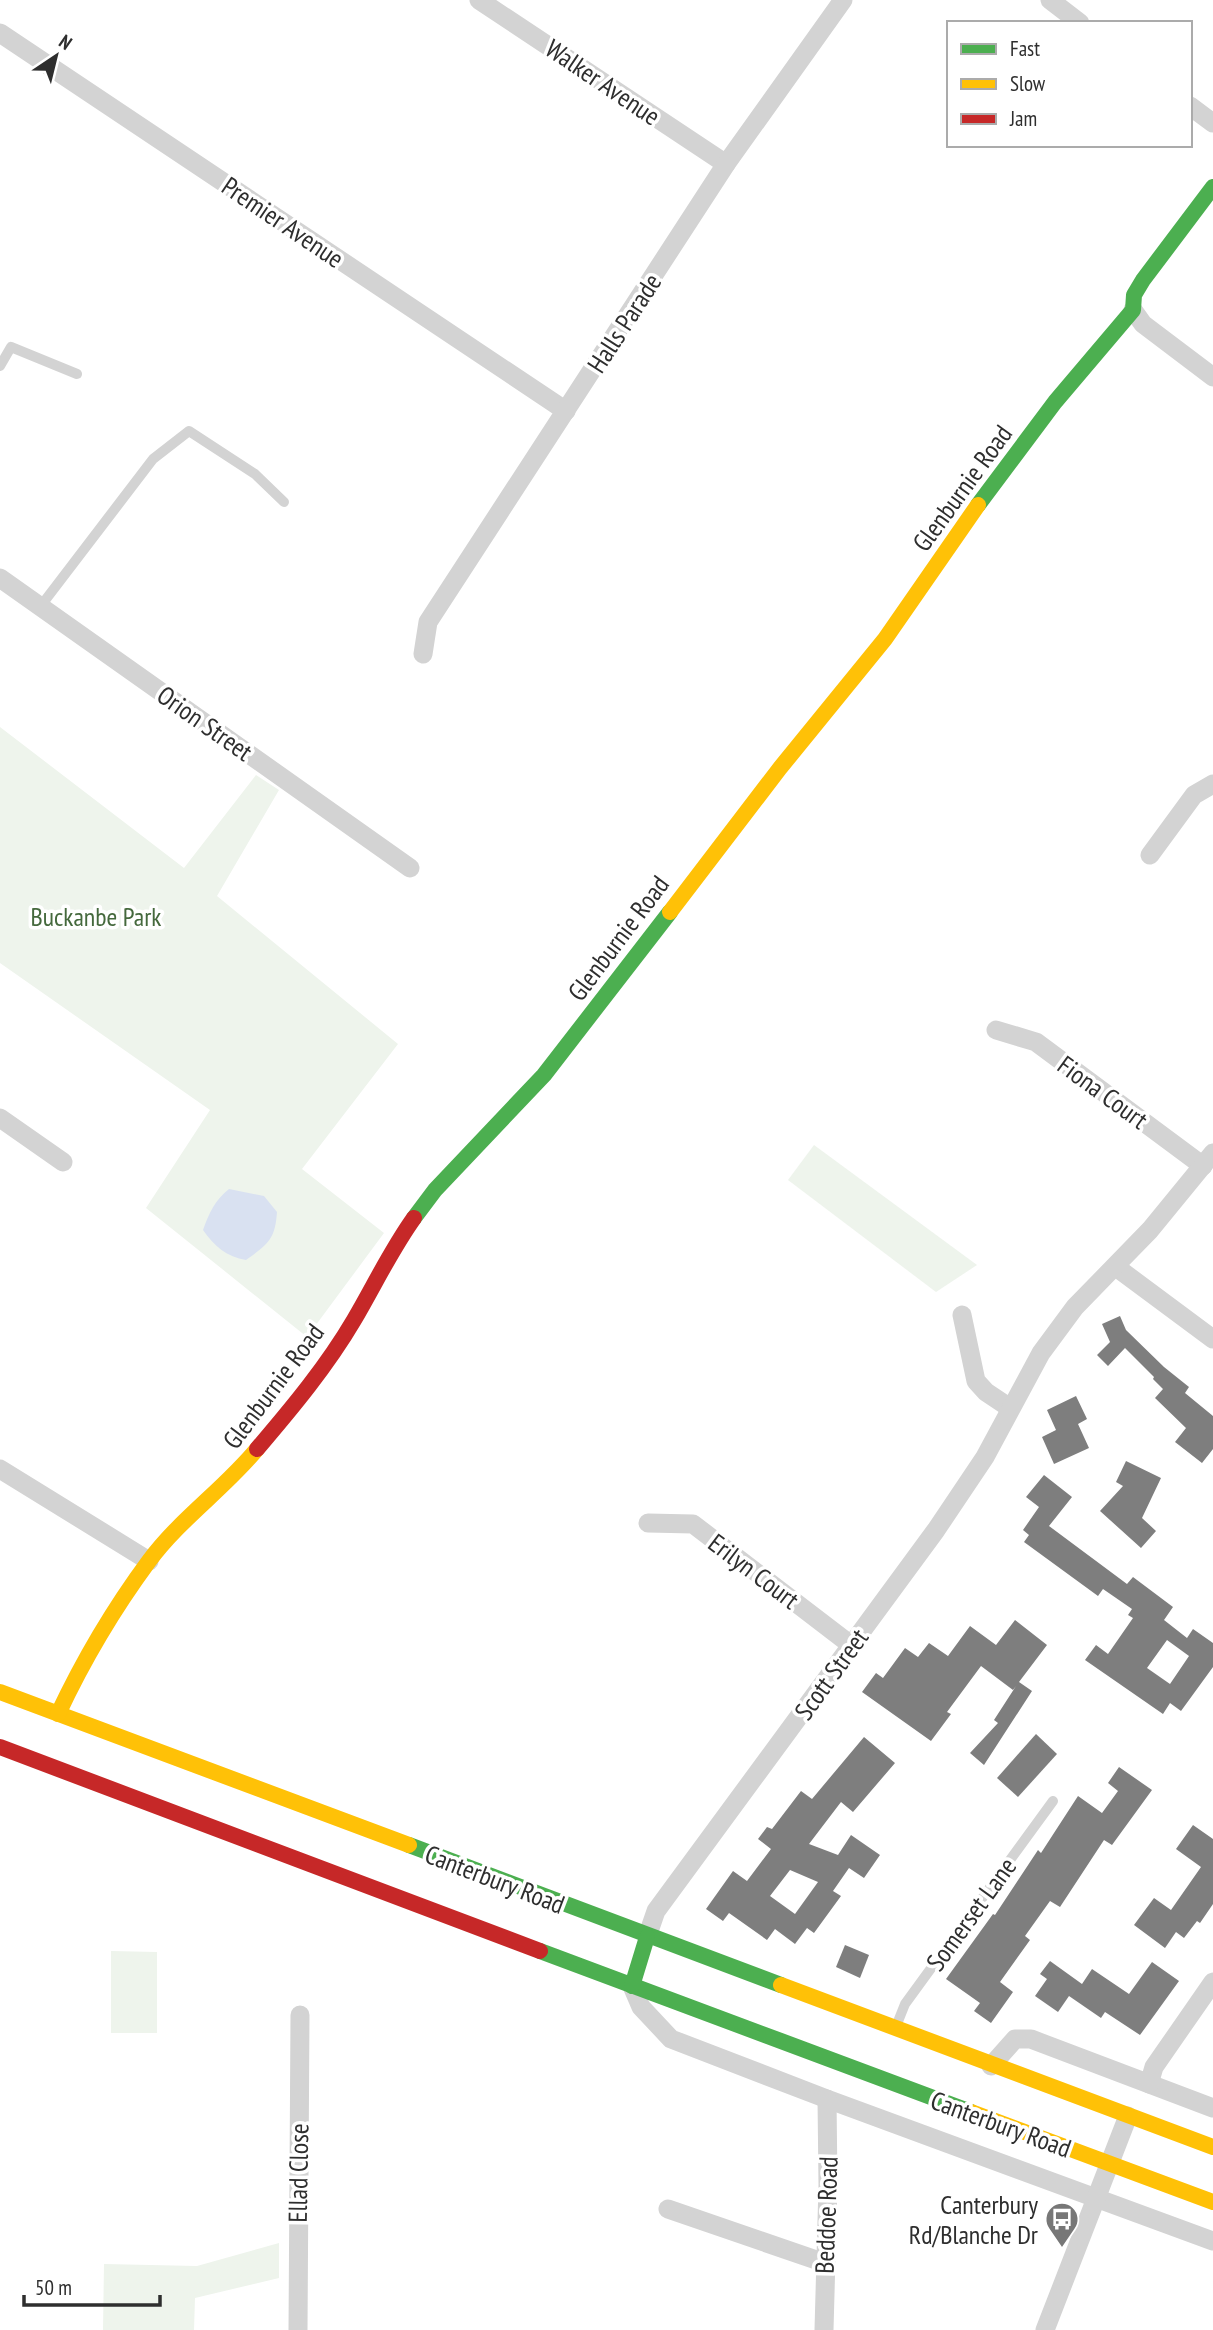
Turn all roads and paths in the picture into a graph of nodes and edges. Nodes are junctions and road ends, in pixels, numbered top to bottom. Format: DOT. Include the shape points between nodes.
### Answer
graph roads {
  1 [pos="479,0"];
  2 [pos="843,0"];
  3 [pos="1050,0"];
  4 [pos="1077,21"];
  5 [pos="0,33"];
  6 [pos="1192,107"];
  7 [pos="1213,123"];
  8 [pos="726,164"];
  9 [pos="1213,187"];
  10 [pos="1133,310"];
  11 [pos="0,366"];
  12 [pos="77,374"];
  13 [pos="1213,377"];
  14 [pos="566,411"];
  15 [pos="284,502"];
  16 [pos="0,578"];
  17 [pos="40,607"];
  18 [pos="423,654"];
  19 [pos="1213,784"];
  20 [pos="1150,855"];
  21 [pos="410,868"];
  22 [pos="996,1030"];
  23 [pos="0,1118"];
  24 [pos="1208,1159"];
  25 [pos="63,1162"];
  26 [pos="1116,1267"];
  27 [pos="962,1315"];
  28 [pos="1213,1339"];
  29 [pos="1010,1408"];
  30 [pos="0,1469"];
  31 [pos="648,1522"];
  32 [pos="149,1561"];
  33 [pos="851,1646"];
  34 [pos="0,1692"];
  35 [pos="58,1714"];
  36 [pos="0,1747"];
  37 [pos="1053,1801"];
  38 [pos="647,1937"];
  39 [pos="1213,1982"];
  40 [pos="632,1986"];
  41 [pos="300,2015"];
  42 [pos="895,2030"];
  43 [pos="991,2066"];
  44 [pos="1149,2084"];
  45 [pos="827,2099"];
  46 [pos="1213,2108"];
  47 [pos="1128,2116"];
  48 [pos="1213,2147"];
  49 [pos="1108,2164"];
  50 [pos="1095,2197"];
  51 [pos="1213,2202"];
  52 [pos="668,2209"];
  53 [pos="1213,2241"];
  54 [pos="825,2263"];
  55 [pos="298,2330"];
  56 [pos="824,2330"];
  57 [pos="1045,2330"];
  1 -- 8 [label="street, Walker Avenue"];
  2 -- 8 [label="street, Halls Parade"];
  3 -- 4 [label="street"];
  5 -- 14 [label="street, Premier Avenue"];
  6 -- 7 [label="street"];
  8 -- 14 [label="street, Halls Parade"];
  9 -- 10 [label="main road, Glenburnie Road" via="1143,280 1134,295"];
  10 -- 13 [label="street" via="1143,324"];
  10 -- 32 [label="main road, Glenburnie Road" via="1055,402 885,639 544,1075 435,1190 300,1398 239,1471 189,1516"];
  11 -- 12 [label="lane" via="11,347"];
  14 -- 18 [label="street, Halls Parade" via="428,622"];
  15 -- 17 [label="lane" via="255,474 189,430 153,459"];
  16 -- 17 [label="street, Orion Street"];
  17 -- 21 [label="street, Orion Street"];
  19 -- 20 [label="street" via="1194,795"];
  22 -- 24 [label="street, Fiona Court" via="1035,1042"];
  23 -- 25 [label="street"];
  24 -- 26 [label="street, Scott Street"];
  26 -- 28 [label="street"];
  26 -- 29 [label="street, Scott Street" via="1075,1307 1041,1353"];
  27 -- 29 [label="street" via="976,1381"];
  29 -- 33 [label="street, Scott Street" via="985,1458"];
  30 -- 32 [label="street"];
  31 -- 33 [label="street, Erilyn Court" via="693,1524"];
  32 -- 35 [label="main road, Glenburnie Road" via="87,1658"];
  33 -- 38 [label="street, Scott Street" via="656,1911"];
  34 -- 35 [label="main road, Canterbury Road"];
  35 -- 38 [label="main road, Canterbury Road"];
  36 -- 40 [label="main road, Canterbury Road"];
  37 -- 42 [label="lane, Somerset Lane" via="905,2004"];
  38 -- 40 [label="main road"];
  38 -- 42 [label="main road, Canterbury Road"];
  39 -- 44 [label="street" via="1154,2067"];
  40 -- 45 [label="street, Canterbury Road" via="641,2007 671,2039"];
  40 -- 49 [label="main road, Canterbury Road"];
  41 -- 55 [label="street, Ellad Close"];
  42 -- 43 [label="main road, Canterbury Road"];
  43 -- 44 [label="street, Canterbury Road" via="1015,2039 1031,2039"];
  43 -- 47 [label="main road, Canterbury Road"];
  44 -- 46 [label="street, Canterbury Road"];
  45 -- 50 [label="street, Canterbury Road"];
  45 -- 54 [label="street, Beddoe Road"];
  47 -- 48 [label="main road, Canterbury Road"];
  47 -- 49 [label="street"];
  49 -- 50 [label="street"];
  49 -- 51 [label="main road, Canterbury Road"];
  50 -- 53 [label="street, Canterbury Road"];
  50 -- 57 [label="street"];
  52 -- 54 [label="street"];
  54 -- 56 [label="street, Beddoe Road"];
}
